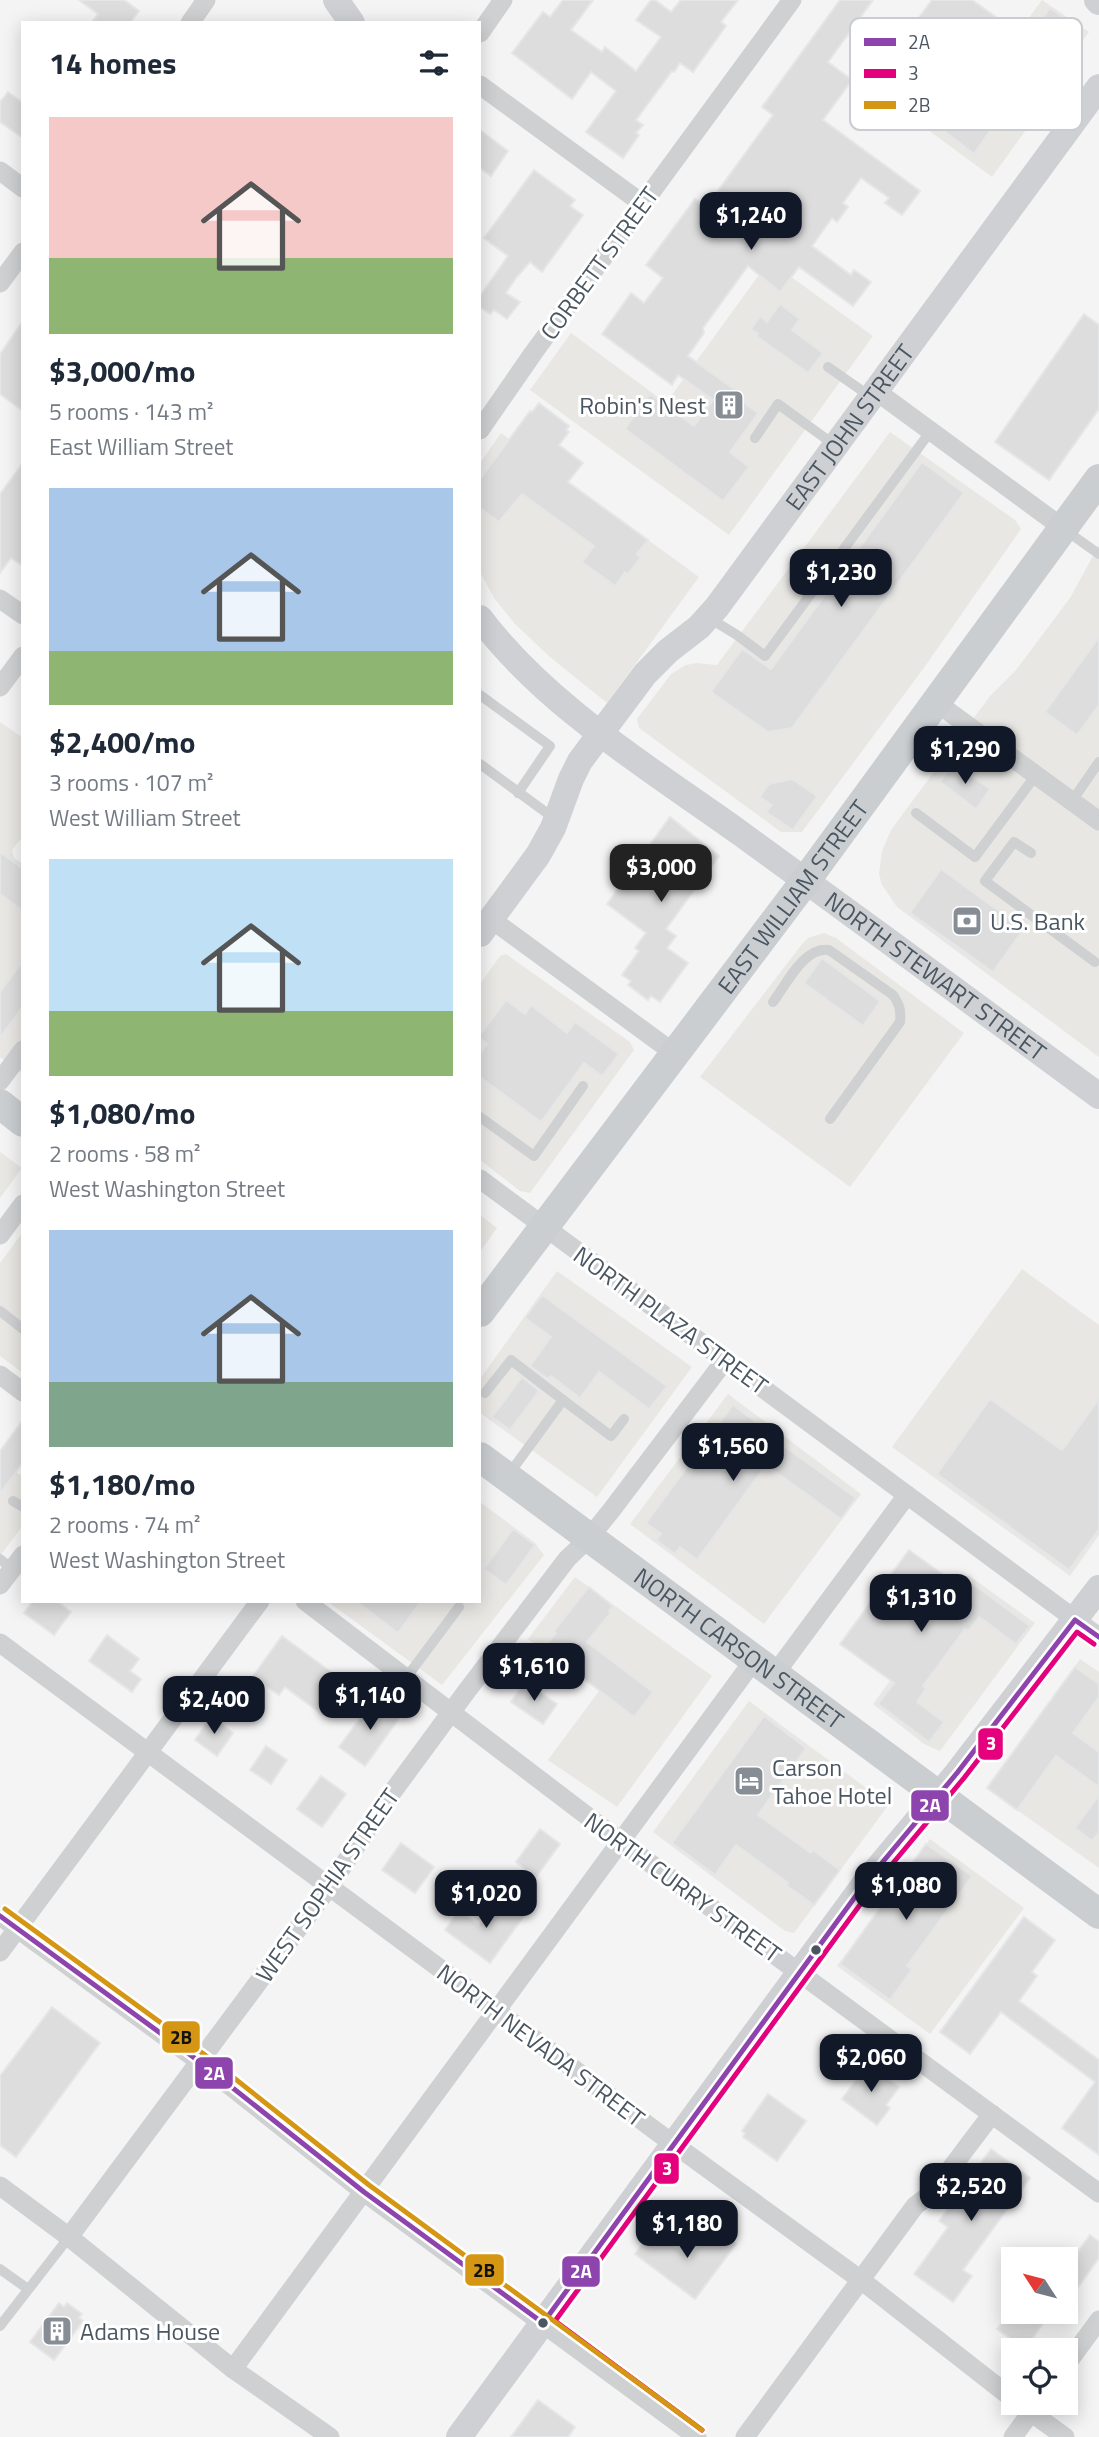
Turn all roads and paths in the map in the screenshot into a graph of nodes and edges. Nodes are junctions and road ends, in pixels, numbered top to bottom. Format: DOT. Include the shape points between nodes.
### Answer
graph roads {
  1 [pos="206,0"];
  2 [pos="337,0"];
  3 [pos="503,0"];
  4 [pos="792,0"];
  5 [pos="191,21"];
  6 [pos="351,21"];
  7 [pos="481,32"];
  8 [pos="481,86"];
  9 [pos="1099,87"];
  10 [pos="1082,110"];
  11 [pos="1067,130"];
  12 [pos="0,171"];
  13 [pos="21,187"];
  14 [pos="643,204"];
  15 [pos="21,255"];
  16 [pos="0,283"];
  17 [pos="828,367"];
  18 [pos="505,391"];
  19 [pos="874,394"];
  20 [pos="481,411"];
  21 [pos="481,428"];
  22 [pos="930,432"];
  23 [pos="755,439"];
  24 [pos="836,446"];
  25 [pos="1099,479"];
  26 [pos="1063,528"];
  27 [pos="1099,554"];
  28 [pos="0,599"];
  29 [pos="21,614"];
  30 [pos="708,618"];
  31 [pos="481,619"];
  32 [pos="21,659"];
  33 [pos="0,687"];
  34 [pos="481,696"];
  35 [pos="937,703"];
  36 [pos="601,733"];
  37 [pos="1099,762"];
  38 [pos="481,765"];
  39 [pos="1036,775"];
  40 [pos="518,793"];
  41 [pos="1072,801"];
  42 [pos="916,813"];
  43 [pos="555,819"];
  44 [pos="1099,821"];
  45 [pos="1031,853"];
  46 [pos="806,880"];
  47 [pos="485,927"];
  48 [pos="1095,962"];
  49 [pos="773,1002"];
  50 [pos="21,1053"];
  51 [pos="674,1053"];
  52 [pos="0,1081"];
  53 [pos="583,1086"];
  54 [pos="1099,1097"];
  55 [pos="0,1104"];
  56 [pos="481,1118"];
  57 [pos="830,1119"];
  58 [pos="21,1120"];
  59 [pos="481,1181"];
  60 [pos="21,1207"];
  61 [pos="544,1227"];
  62 [pos="0,1235"];
  63 [pos="0,1311"];
  64 [pos="481,1311"];
  65 [pos="21,1327"];
  66 [pos="726,1359"];
  67 [pos="485,1393"];
  68 [pos="563,1399"];
  69 [pos="624,1419"];
  70 [pos="481,1458"];
  71 [pos="507,1477"];
  72 [pos="907,1496"];
  73 [pos="13,1500"];
  74 [pos="21,1506"];
  75 [pos="589,1538"];
  76 [pos="12,1561"];
  77 [pos="0,1584"];
  78 [pos="1099,1588"];
  79 [pos="259,1603"];
  80 [pos="308,1603"];
  81 [pos="459,1607"];
  82 [pos="1076,1620"];
  83 [pos="1099,1637"];
  84 [pos="0,1643"];
  85 [pos="764,1668"];
  86 [pos="406,1678"];
  87 [pos="451,1712"];
  88 [pos="147,1752"];
  89 [pos="938,1796"];
  90 [pos="620,1841"];
  91 [pos="329,1886"];
  92 [pos="1099,1913"];
  93 [pos="0,1916"];
  94 [pos="17,1928"];
  95 [pos="0,1952"];
  96 [pos="799,1973"];
  97 [pos="496,2010"];
  98 [pos="200,2062"];
  99 [pos="992,2114"];
  100 [pos="673,2144"];
  101 [pos="0,2186"];
  102 [pos="364,2192"];
  103 [pos="1099,2193"];
  104 [pos="69,2237"];
  105 [pos="0,2269"];
  106 [pos="861,2280"];
  107 [pos="28,2289"];
  108 [pos="1099,2320"];
  109 [pos="543,2323"];
  110 [pos="0,2326"];
  111 [pos="1078,2349"];
  112 [pos="233,2369"];
  113 [pos="1001,2390"];
  114 [pos="1024,2415"];
  115 [pos="1039,2415"];
  116 [pos="330,2437"];
  117 [pos="459,2437"];
  118 [pos="696,2437"];
  119 [pos="745,2437"];
  120 [pos="1013,2437"];
  121 [pos="1065,2437"];
  1 -- 5 [label="street"];
  2 -- 6 [label="street"];
  3 -- 7 [label="street"];
  4 -- 14 [label="street, CORBETT STREET"];
  8 -- 14 [label="street"];
  9 -- 10 [label="street, EAST JOHN STREET"];
  11 -- 19 [label="street, EAST JOHN STREET"];
  12 -- 13 [label="street"];
  14 -- 18 [label="street, CORBETT STREET"];
  15 -- 16 [label="street"];
  17 -- 19 [label="lane"];
  18 -- 20 [label="street, CORBETT STREET"];
  18 -- 21 [label="street, CORBETT STREET"];
  19 -- 22 [label="street"];
  19 -- 24 [label="street, EAST JOHN STREET"];
  22 -- 26 [label="street"];
  22 -- 30 [label="lane" via="765,656"];
  23 -- 24 [label="lane" via="778,404"];
  24 -- 30 [label="street, EAST JOHN STREET"];
  25 -- 26 [label="main road, EAST WILLIAM STREET"];
  26 -- 27 [label="lane"];
  26 -- 35 [label="main road, EAST WILLIAM STREET"];
  28 -- 29 [label="street"];
  30 -- 36 [label="street, EAST JOHN STREET" via="645,674"];
  31 -- 36 [label="street, NORTH STEWART STREET" via="536,681"];
  32 -- 33 [label="street"];
  34 -- 40 [label="lane" via="550,746"];
  35 -- 39 [label="street"];
  35 -- 46 [label="main road, EAST WILLIAM STREET"];
  36 -- 43 [label="street, EAST JOHN STREET" via="580,761"];
  36 -- 46 [label="street, NORTH STEWART STREET"];
  37 -- 41 [label="lane"];
  38 -- 40 [label="lane"];
  39 -- 41 [label="street"];
  39 -- 42 [label="lane" via="975,857"];
  40 -- 43 [label="lane"];
  41 -- 44 [label="street"];
  43 -- 47 [label="street, EAST JOHN STREET" via="538,855"];
  45 -- 48 [label="lane" via="1014,842 985,881"];
  46 -- 51 [label="main road, EAST WILLIAM STREET"];
  46 -- 54 [label="street, NORTH STEWART STREET"];
  47 -- 51 [label="street"];
  49 -- 57 [label="lane" via="803,962 822,949 898,1002 900,1022"];
  50 -- 52 [label="street"];
  51 -- 61 [label="main road, EAST WILLIAM STREET"];
  53 -- 56 [label="lane" via="534,1156"];
  55 -- 58 [label="main road"];
  59 -- 61 [label="street, NORTH PLAZA STREET"];
  60 -- 62 [label="street"];
  61 -- 64 [label="main road, EAST WILLIAM STREET"];
  61 -- 66 [label="street, NORTH PLAZA STREET"];
  63 -- 65 [label="lane"];
  66 -- 72 [label="street, NORTH PLAZA STREET"];
  66 -- 75 [label="street, WEST SOPHIA STREET"];
  67 -- 68 [label="lane" via="511,1360"];
  68 -- 69 [label="lane" via="611,1436"];
  68 -- 71 [label="lane"];
  70 -- 71 [label="main road, NORTH CARSON STREET"];
  71 -- 75 [label="main road, NORTH CARSON STREET"];
  72 -- 82 [label="street, NORTH PLAZA STREET"];
  72 -- 85 [label="street"];
  73 -- 74 [label="lane"];
  75 -- 85 [label="main road, NORTH CARSON STREET"];
  75 -- 87 [label="street, WEST SOPHIA STREET" via="567,1559"];
  76 -- 77 [label="street"];
  78 -- 82 [label="street"];
  79 -- 88 [label="street"];
  80 -- 86 [label="street, NORTH CURRY STREET"];
  81 -- 86 [label="lane"];
  82 -- 83 [label="street, NORTH PLAZA STREET"];
  82 -- 89 [label="street"];
  84 -- 88 [label="street, NORTH NEVADA STREET"];
  85 -- 89 [label="main road, NORTH CARSON STREET"];
  85 -- 90 [label="street"];
  86 -- 87 [label="street, NORTH CURRY STREET"];
  87 -- 90 [label="street, NORTH CURRY STREET"];
  87 -- 91 [label="street, WEST SOPHIA STREET"];
  88 -- 91 [label="street, NORTH NEVADA STREET"];
  88 -- 94 [label="street"];
  89 -- 92 [label="main road, NORTH CARSON STREET"];
  89 -- 96 [label="street" via="866,1882"];
  90 -- 96 [label="street, NORTH CURRY STREET"];
  90 -- 97 [label="street"];
  91 -- 97 [label="street, NORTH NEVADA STREET"];
  91 -- 98 [label="street, WEST SOPHIA STREET"];
  93 -- 94 [label="street"];
  94 -- 95 [label="street"];
  94 -- 98 [label="street"];
  96 -- 99 [label="street, NORTH CURRY STREET"];
  96 -- 100 [label="street"];
  97 -- 100 [label="street, NORTH NEVADA STREET"];
  97 -- 102 [label="street"];
  98 -- 102 [label="street"];
  98 -- 104 [label="street, WEST SOPHIA STREET"];
  99 -- 103 [label="street, NORTH CURRY STREET"];
  99 -- 106 [label="street"];
  100 -- 106 [label="street, NORTH NEVADA STREET"];
  100 -- 109 [label="street"];
  101 -- 104 [label="street"];
  102 -- 109 [label="street"];
  102 -- 112 [label="street"];
  104 -- 107 [label="lane"];
  104 -- 112 [label="street"];
  105 -- 107 [label="lane"];
  106 -- 113 [label="street, NORTH NEVADA STREET"];
  106 -- 119 [label="street"];
  107 -- 110 [label="lane"];
  108 -- 111 [label="street"];
  109 -- 117 [label="street"];
  109 -- 118 [label="street"];
  112 -- 116 [label="street"];
  114 -- 120 [label="street"];
  115 -- 121 [label="street"];
}
